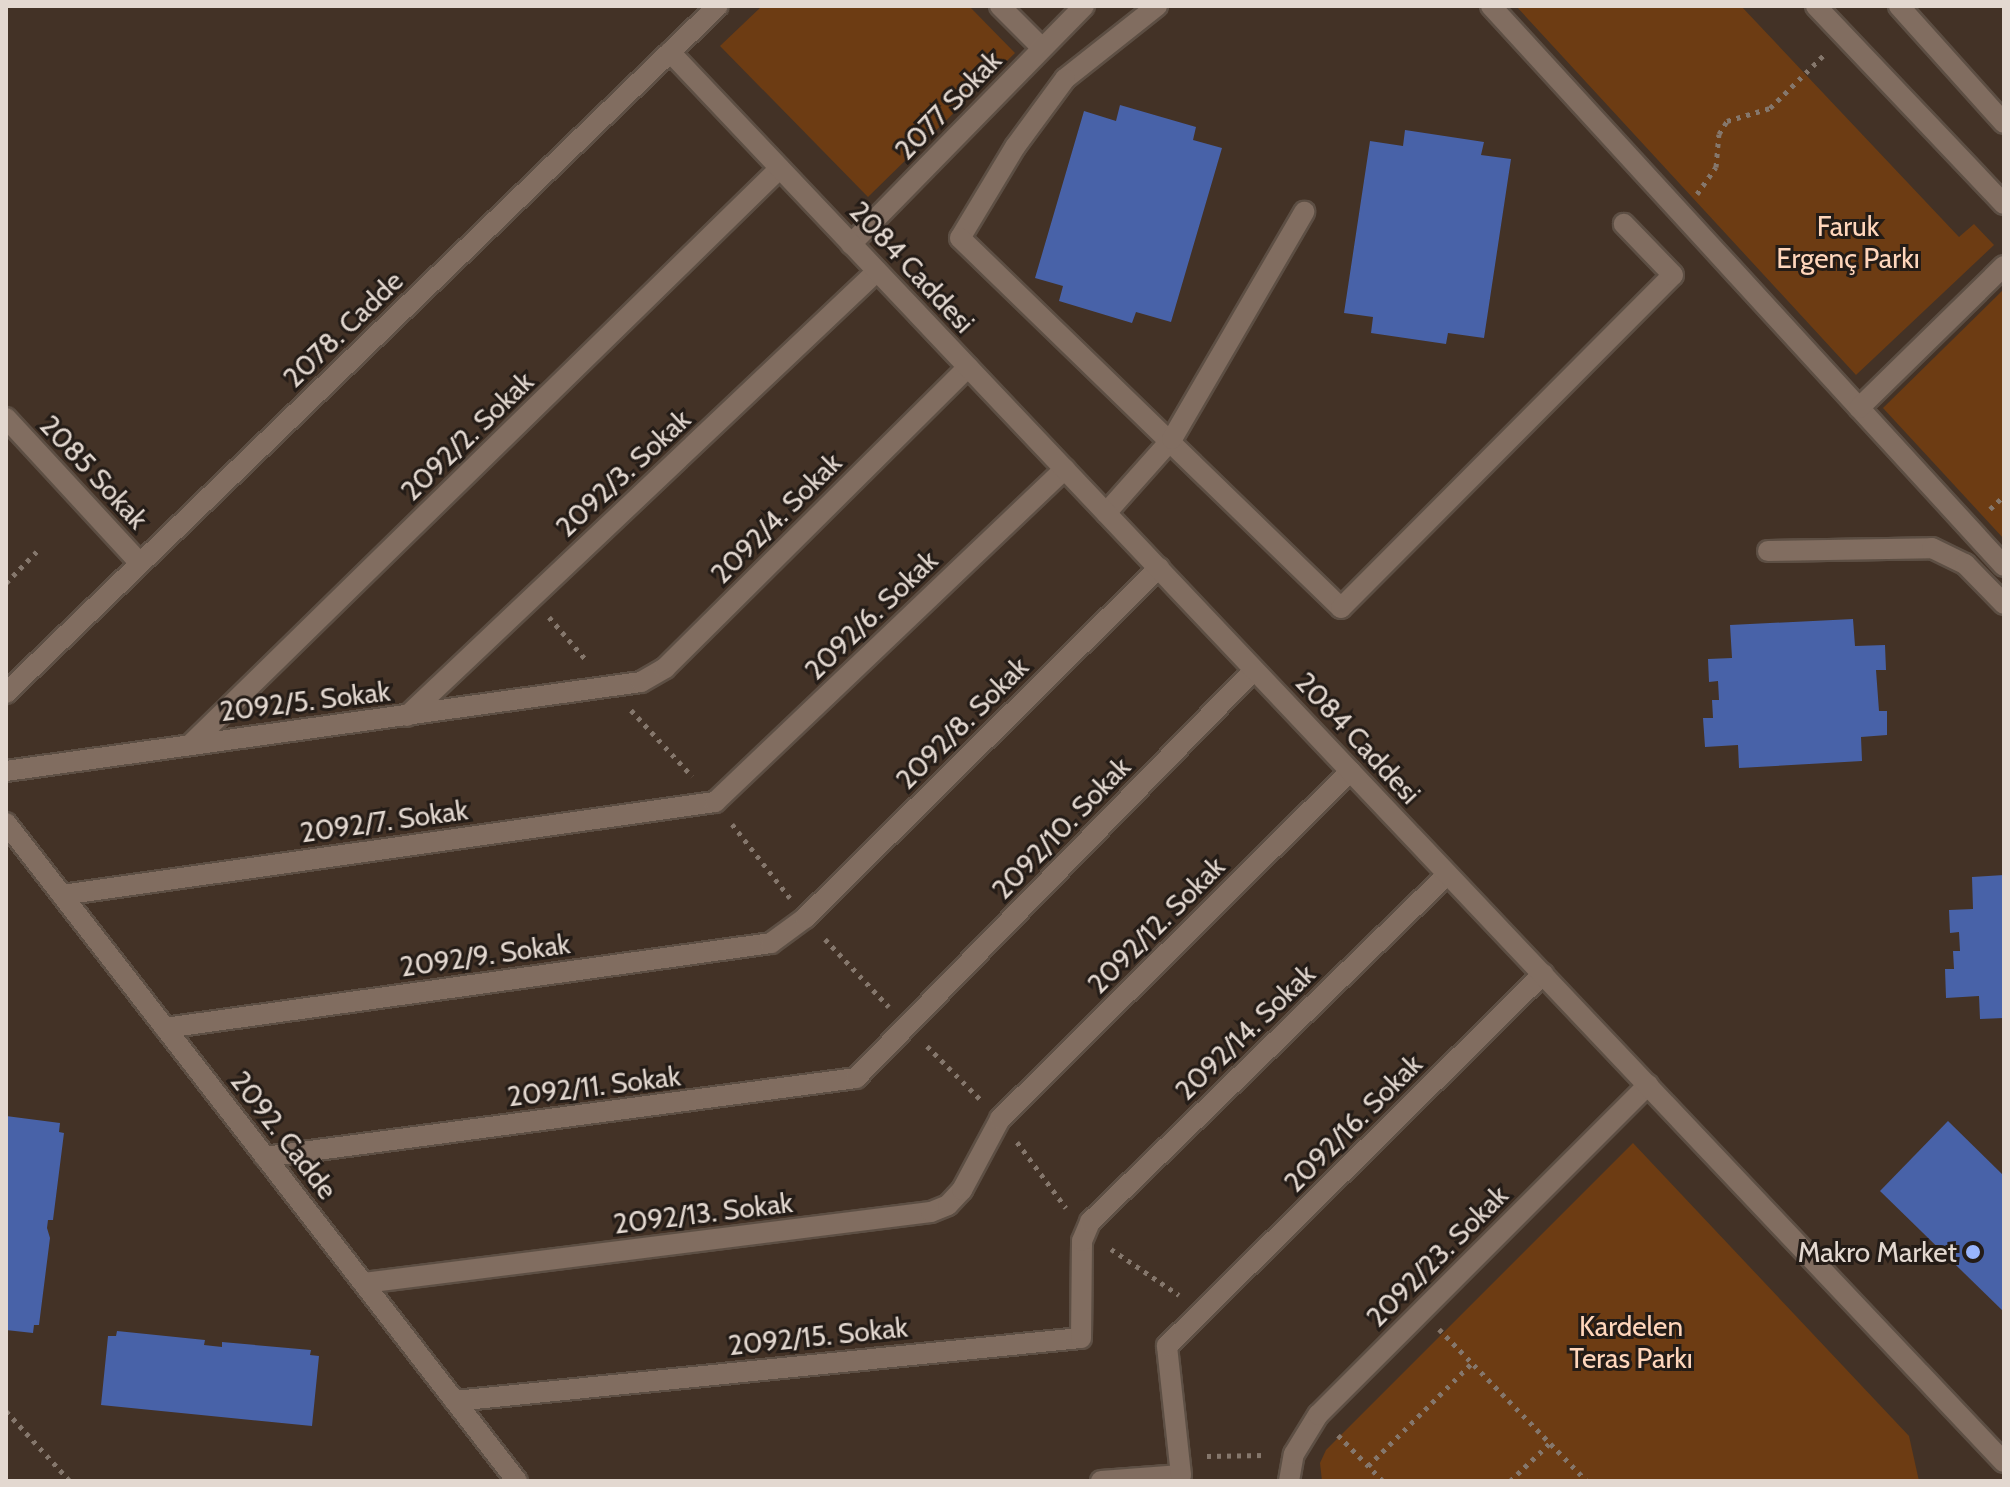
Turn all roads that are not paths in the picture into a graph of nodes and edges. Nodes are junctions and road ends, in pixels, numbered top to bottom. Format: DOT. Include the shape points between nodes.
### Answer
graph roads {
  1 [pos="718,6"];
  2 [pos="1000,6"];
  3 [pos="1084,6"];
  4 [pos="1157,6"];
  5 [pos="1491,6"];
  6 [pos="1816,6"];
  7 [pos="1899,6"];
  8 [pos="1042,48"];
  9 [pos="670,52"];
  10 [pos="2004,123"];
  11 [pos="780,168"];
  12 [pos="2004,204"];
  13 [pos="1304,212"];
  14 [pos="1624,224"];
  15 [pos="851,244"];
  16 [pos="2004,266"];
  17 [pos="877,271"];
  18 [pos="968,367"];
  19 [pos="1859,408"];
  20 [pos="6,418"];
  21 [pos="1172,439"];
  22 [pos="1065,469"];
  23 [pos="1106,513"];
  24 [pos="1768,551"];
  25 [pos="140,563"];
  26 [pos="2004,566"];
  27 [pos="1159,568"];
  28 [pos="2004,604"];
  29 [pos="1254,670"];
  30 [pos="611,689"];
  31 [pos="6,693"];
  32 [pos="407,716"];
  33 [pos="192,743"];
  34 [pos="6,771"];
  35 [pos="1351,771"];
  36 [pos="715,802"];
  37 [pos="6,823"];
  38 [pos="1448,874"];
  39 [pos="62,895"];
  40 [pos="805,918"];
  41 [pos="1543,974"];
  42 [pos="907,1025"];
  43 [pos="165,1028"];
  44 [pos="1648,1085"];
  45 [pos="1000,1119"];
  46 [pos="265,1157"];
  47 [pos="1084,1231"];
  48 [pos="364,1283"];
  49 [pos="455,1401"];
  50 [pos="2004,1462"];
  51 [pos="517,1481"];
  52 [pos="1101,1481"];
  53 [pos="1289,1481"];
  1 -- 9 [label="street, 2078. Cadde"];
  2 -- 8 [label="street"];
  3 -- 8 [label="street, 2077 Sokak"];
  4 -- 21 [label="street" via="1065,79 1015,147 960,238"];
  5 -- 19 [label="street"];
  6 -- 12 [label="street"];
  7 -- 10 [label="street"];
  8 -- 15 [label="street, 2077 Sokak"];
  9 -- 11 [label="street, 2084 Caddesi"];
  9 -- 25 [label="street, 2078. Cadde"];
  11 -- 15 [label="street, 2084 Caddesi"];
  11 -- 33 [label="street, 2092/2. Sokak"];
  13 -- 21 [label="street"];
  14 -- 21 [label="street" via="1673,275 1341,608"];
  15 -- 17 [label="street, 2084 Caddesi"];
  16 -- 19 [label="street"];
  17 -- 18 [label="street, 2084 Caddesi"];
  17 -- 32 [label="street, 2092/3. Sokak"];
  18 -- 22 [label="street, 2084 Caddesi"];
  18 -- 30 [label="street, 2092/4. Sokak" via="665,668 641,682"];
  19 -- 26 [label="street"];
  20 -- 25 [label="street, 2085 Sokak"];
  21 -- 23 [label="street"];
  22 -- 23 [label="street, 2084 Caddesi"];
  22 -- 36 [label="street, 2092/6. Sokak"];
  23 -- 27 [label="street, 2084 Caddesi"];
  24 -- 28 [label="street" via="1932,548 1965,564"];
  25 -- 31 [label="street, 2078. Cadde"];
  27 -- 29 [label="street, 2084 Caddesi"];
  27 -- 40 [label="street, 2092/8. Sokak"];
  29 -- 35 [label="street, 2084 Caddesi"];
  29 -- 42 [label="street, 2092/10. Sokak"];
  30 -- 32 [label="street, 2092/5. Sokak"];
  32 -- 33 [label="street, 2092/5. Sokak"];
  33 -- 34 [label="street, 2092/5. Sokak"];
  35 -- 38 [label="street, 2084 Caddesi"];
  35 -- 45 [label="street, 2092/12. Sokak"];
  36 -- 39 [label="street, 2092/7. Sokak"];
  37 -- 39 [label="street, 2092. Cadde"];
  38 -- 41 [label="street, 2084 Caddesi"];
  38 -- 47 [label="street, 2092/14. Sokak"];
  39 -- 43 [label="street, 2092. Cadde"];
  40 -- 43 [label="street, 2092/9. Sokak" via="761,946"];
  41 -- 44 [label="street, 2084 Caddesi"];
  41 -- 52 [label="street, 2092/16. Sokak" via="1167,1346 1181,1475"];
  42 -- 46 [label="street, 2092/11. Sokak" via="848,1081"];
  43 -- 46 [label="street, 2092. Cadde"];
  44 -- 50 [label="street, 2084 Caddesi"];
  44 -- 53 [label="street, 2092/23. Sokak" via="1318,1415 1294,1454"];
  45 -- 48 [label="street, 2092/13. Sokak" via="962,1190 931,1212"];
  46 -- 48 [label="street, 2092. Cadde"];
  47 -- 49 [label="street, 2092/15. Sokak" via="1081,1338"];
  48 -- 49 [label="street, 2092. Cadde"];
  49 -- 51 [label="street, 2092. Cadde"];
}
